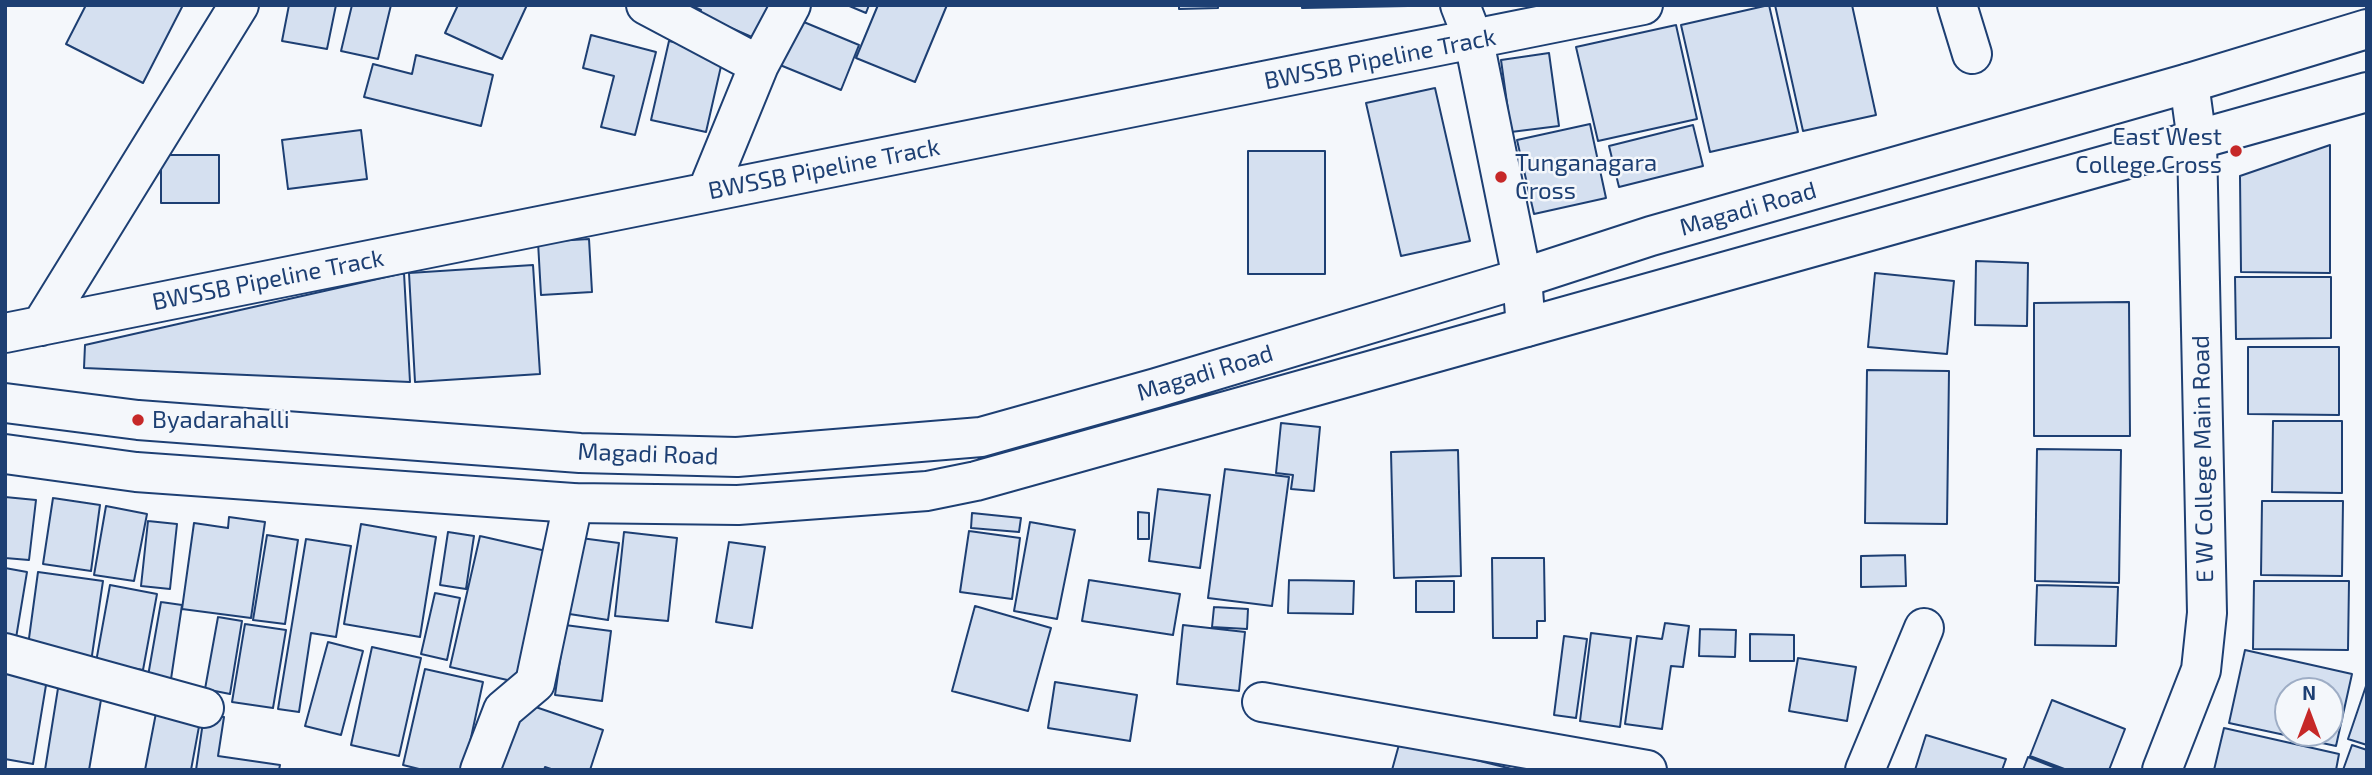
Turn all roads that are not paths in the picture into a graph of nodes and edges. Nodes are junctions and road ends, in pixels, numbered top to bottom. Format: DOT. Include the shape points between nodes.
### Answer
graph roads {
  1 [pos="239,5"];
  2 [pos="646,5"];
  3 [pos="791,5"];
  4 [pos="1460,5"];
  5 [pos="1643,5"];
  6 [pos="1957,5"];
  7 [pos="2367,29"];
  8 [pos="1474,41"];
  9 [pos="1972,54"];
  10 [pos="759,65"];
  11 [pos="2189,83"];
  12 [pos="2367,92"];
  13 [pos="2197,141"];
  14 [pos="707,192"];
  15 [pos="1522,278"];
  16 [pos="1526,327"];
  17 [pos="23,329"];
  18 [pos="5,403"];
  19 [pos="5,454"];
  20 [pos="573,503"];
  21 [pos="1924,628"];
  22 [pos="5,653"];
  23 [pos="1262,702"];
  24 [pos="204,708"];
  25 [pos="480,770"];
  26 [pos="1647,770"];
  27 [pos="1865,770"];
  28 [pos="2162,770"];
  1 -- 17 [label="main road"];
  2 -- 10 [label="main road"];
  3 -- 10 [label="main road"];
  4 -- 8 [label="main road"];
  5 -- 8 [label="main road, BWSSB Pipeline Track"];
  6 -- 9 [label="main road"];
  7 -- 11 [label="main road, Magadi Road"];
  8 -- 14 [label="main road, BWSSB Pipeline Track"];
  8 -- 15 [label="main road"];
  10 -- 14 [label="main road"];
  11 -- 13 [label="main road, E W College Main Road"];
  11 -- 15 [label="main road, Magadi Road"];
  12 -- 13 [label="main road, Magadi Road"];
  13 -- 16 [label="main road, Magadi Road"];
  13 -- 28 [label="main road, E W College Main Road" via="2207,613 2201,670"];
  14 -- 17 [label="main road, BWSSB Pipeline Track"];
  15 -- 16 [label="main road"];
  15 -- 18 [label="main road, Magadi Road" via="981,437 750,456 552,451 138,420"];
  16 -- 20 [label="main road, Magadi Road" via="927,491 738,505"];
  19 -- 20 [label="main road, Magadi Road" via="136,472"];
  20 -- 25 [label="main road" via="535,683 503,710"];
  21 -- 27 [label="main road"];
  22 -- 24 [label="main road"];
  23 -- 26 [label="main road"];
}
